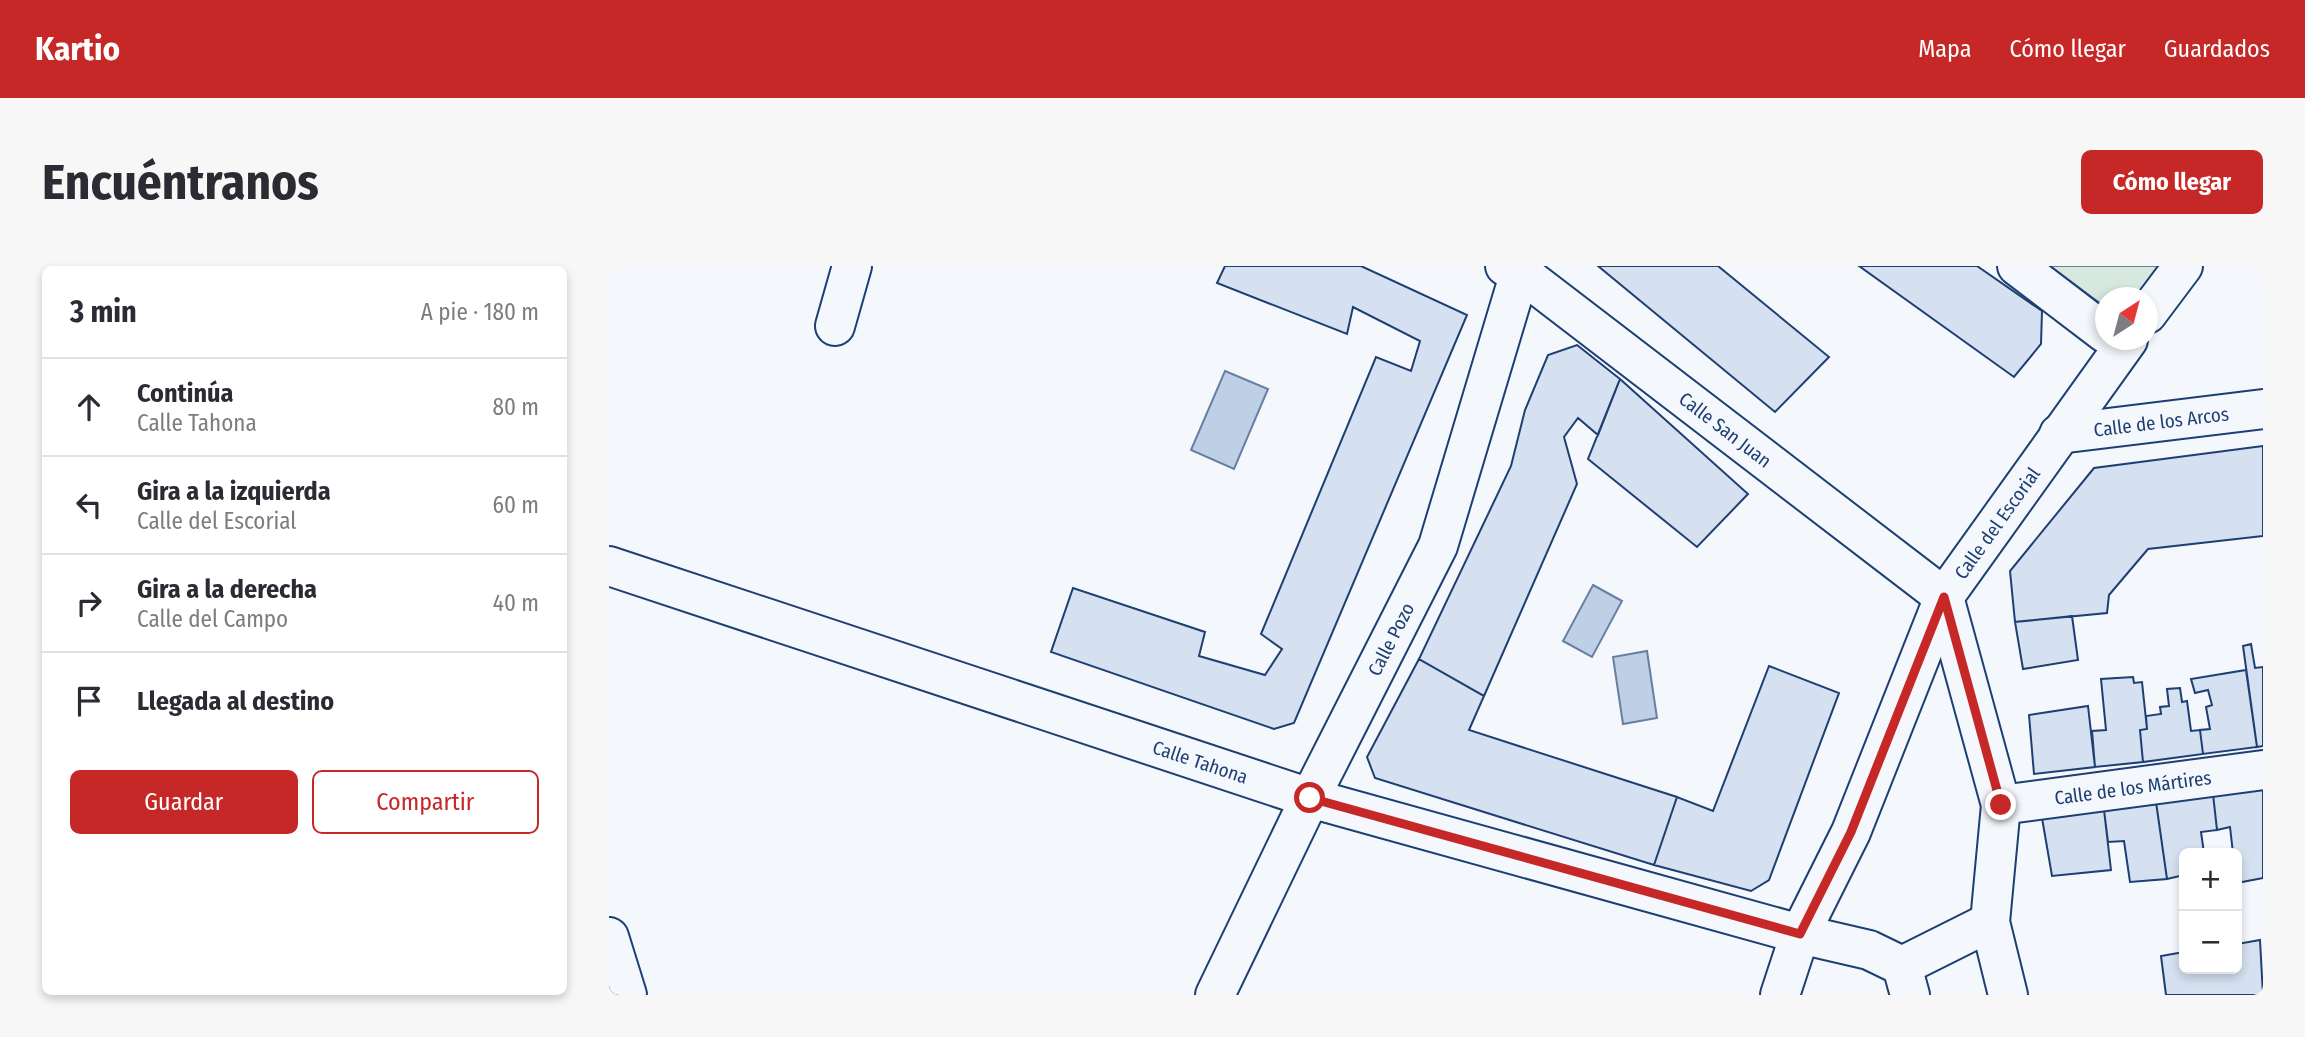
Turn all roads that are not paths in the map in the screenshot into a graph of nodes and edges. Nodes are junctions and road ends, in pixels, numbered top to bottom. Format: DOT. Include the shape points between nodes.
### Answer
graph roads {
  1 [pos="852,266"];
  2 [pos="2017,266"];
  3 [pos="2183,266"];
  4 [pos="1516,268"];
  5 [pos="2158,299"];
  6 [pos="2095,323"];
  7 [pos="835,326"];
  8 [pos="2112,350"];
  9 [pos="2263,409"];
  10 [pos="2059,434"];
  11 [pos="609,566"];
  12 [pos="1944,597"];
  13 [pos="2263,770"];
  14 [pos="1310,798"];
  15 [pos="2001,805"];
  16 [pos="1990,922"];
  17 [pos="1800,934"];
  18 [pos="609,937"];
  19 [pos="1906,981"];
  20 [pos="627,995"];
  21 [pos="1215,995"];
  22 [pos="1780,995"];
  23 [pos="2008,995"];
  1 -- 7 [label="street"];
  2 -- 6 [label="street"];
  3 -- 5 [label="street"];
  4 -- 12 [label="street, Calle San Juan"];
  4 -- 14 [label="street, Calle Pozo" via="1438,546"];
  8 -- 10 [label="street, Calle del Escorial"];
  9 -- 10 [label="street, Calle de los Arcos"];
  10 -- 12 [label="street, Calle del Escorial"];
  11 -- 14 [label="street, Calle Tahona"];
  12 -- 15 [label="street"];
  12 -- 17 [label="street, Calle del Escorial" via="1851,832"];
  13 -- 15 [label="street, Calle de los Mártires"];
  14 -- 17 [label="street, Calle Tahona"];
  14 -- 21 [label="street, Calle Pozo"];
  15 -- 16 [label="street"];
  16 -- 19 [label="street"];
  16 -- 23 [label="street"];
  17 -- 19 [label="street, Calle Tahona" via="1869,950"];
  17 -- 22 [label="street, Calle del Escorial"];
  18 -- 20 [label="street"];
}
